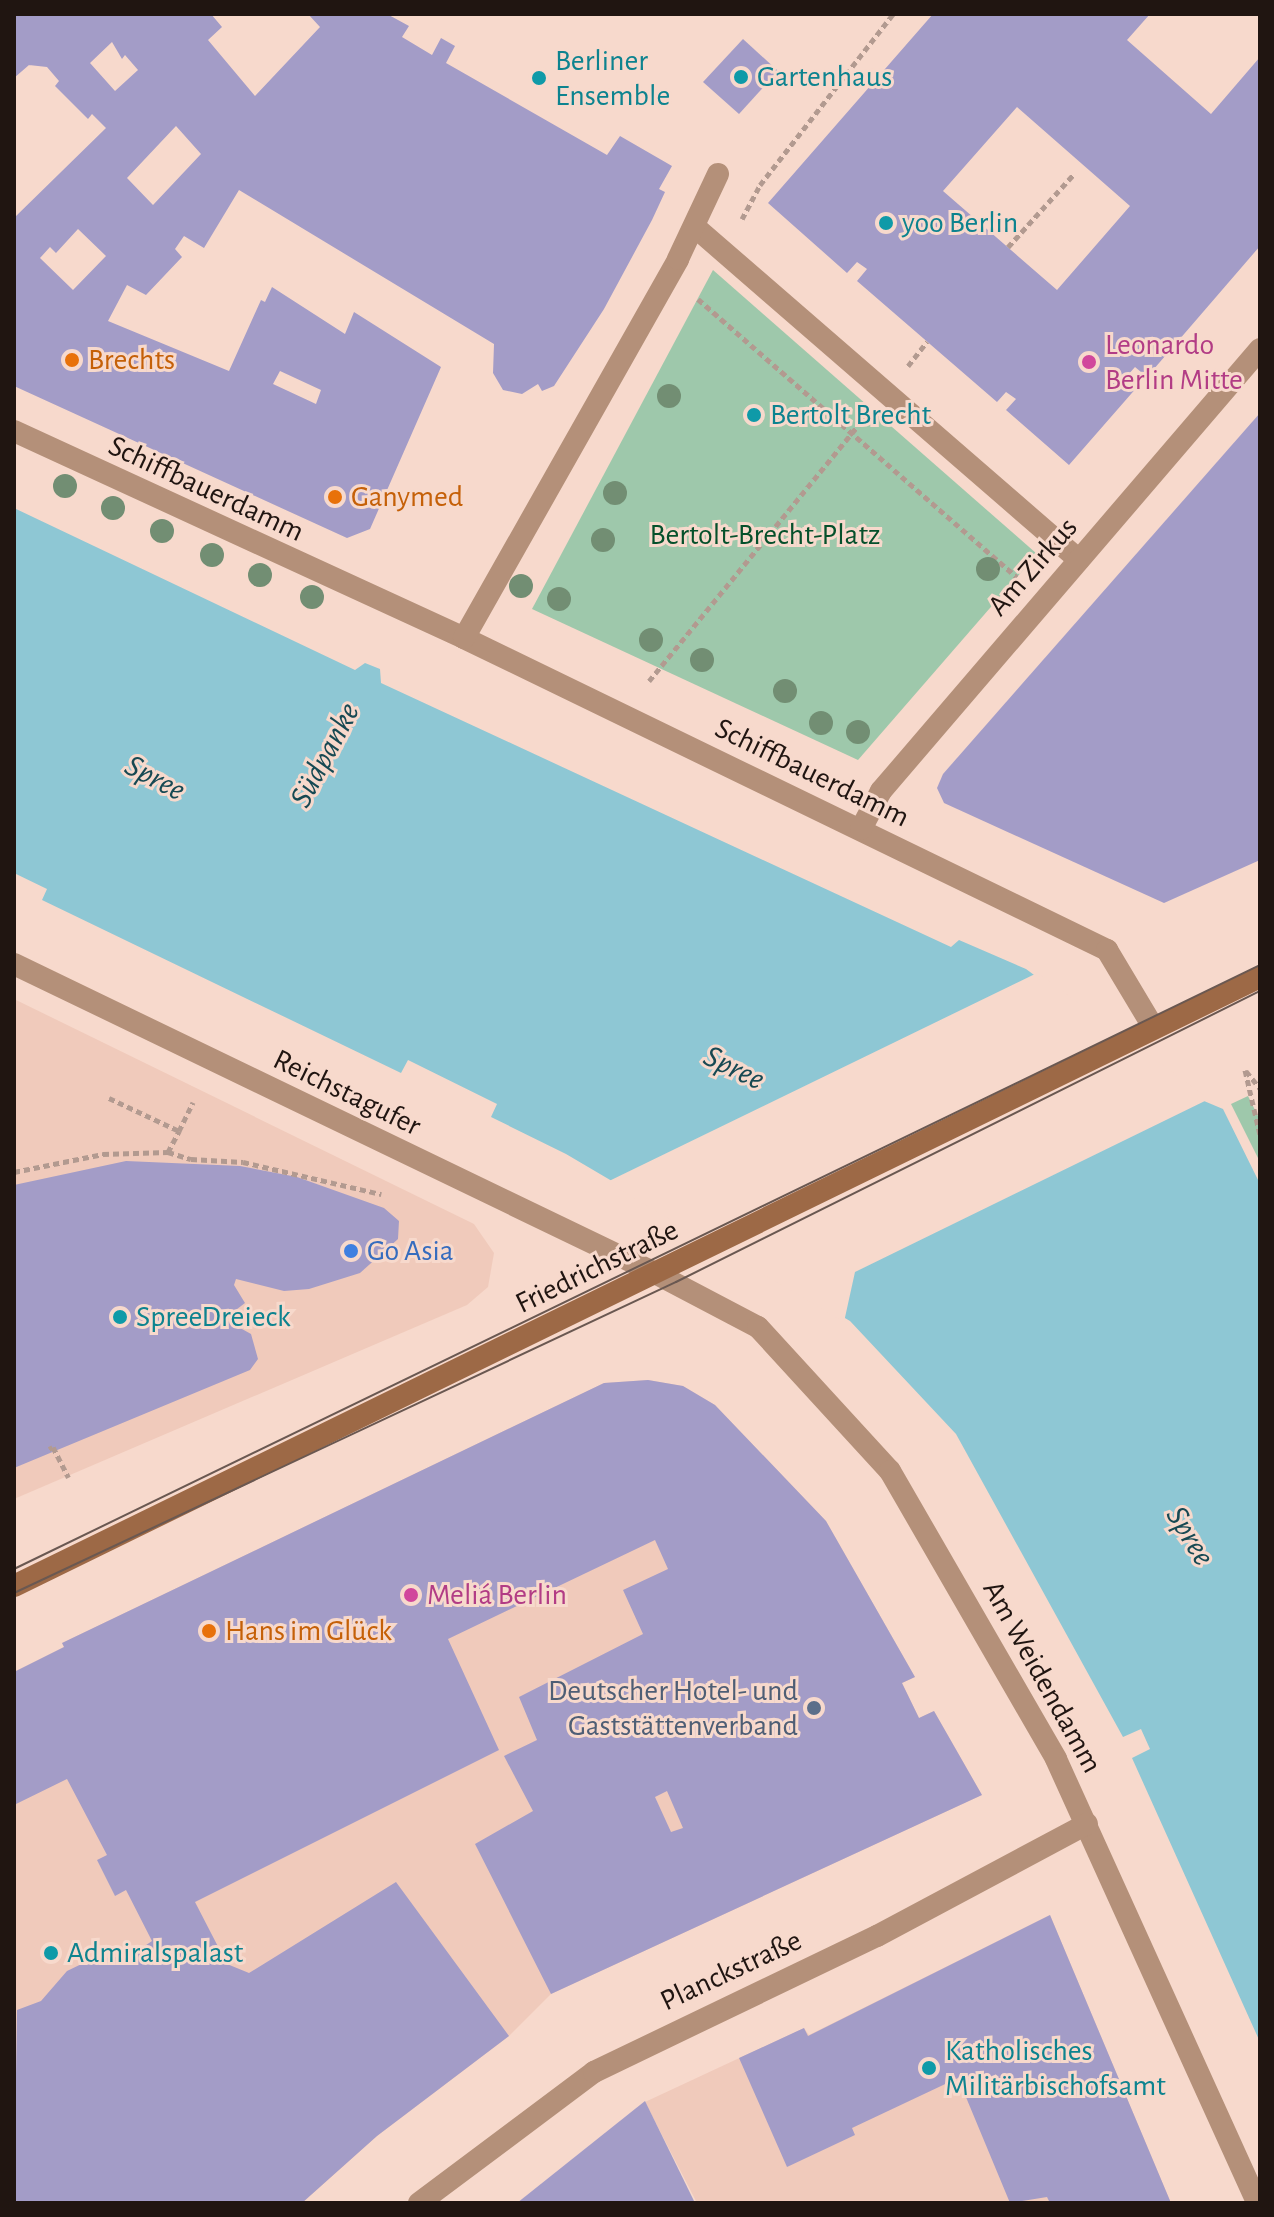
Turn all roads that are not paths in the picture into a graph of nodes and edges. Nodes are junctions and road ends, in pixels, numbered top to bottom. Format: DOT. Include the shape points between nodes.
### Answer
graph roads {
  1 [pos="718,174"];
  2 [pos="695,227"];
  3 [pos="1260,349"];
  4 [pos="14,431"];
  5 [pos="1079,560"];
  6 [pos="464,638"];
  7 [pos="861,829"];
  8 [pos="14,964"];
  9 [pos="1260,971"];
  10 [pos="1260,977"];
  11 [pos="1207,1001"];
  12 [pos="1151,1028"];
  13 [pos="655,1273"];
  14 [pos="14,1586"];
  15 [pos="1087,1824"];
  16 [pos="419,2203"];
  17 [pos="1257,2203"];
  1 -- 2 [label="street"];
  2 -- 5 [label="street"];
  2 -- 6 [label="street"];
  3 -- 5 [label="street, Am Zirkus"];
  4 -- 6 [label="street, Schiffbauerdamm"];
  5 -- 7 [label="street, Am Zirkus" via="881,791"];
  6 -- 7 [label="street, Schiffbauerdamm"];
  7 -- 12 [label="street, Schiffbauerdamm" via="1107,950"];
  8 -- 13 [label="street, Reichstagufer"];
  9 -- 11 [label="main road, Friedrichstraße"];
  10 -- 11 [label="main road, Friedrichstraße"];
  11 -- 12 [label="main road, Friedrichstraße"];
  12 -- 13 [label="main road, Friedrichstraße"];
  13 -- 14 [label="main road, Friedrichstraße"];
  13 -- 15 [label="street, Am Weidendamm" via="758,1327 879,1455 1025,1703"];
  15 -- 16 [label="street, Planckstraße" via="877,1936 594,2072"];
  15 -- 17 [label="street, Am Weidendamm"];
}
